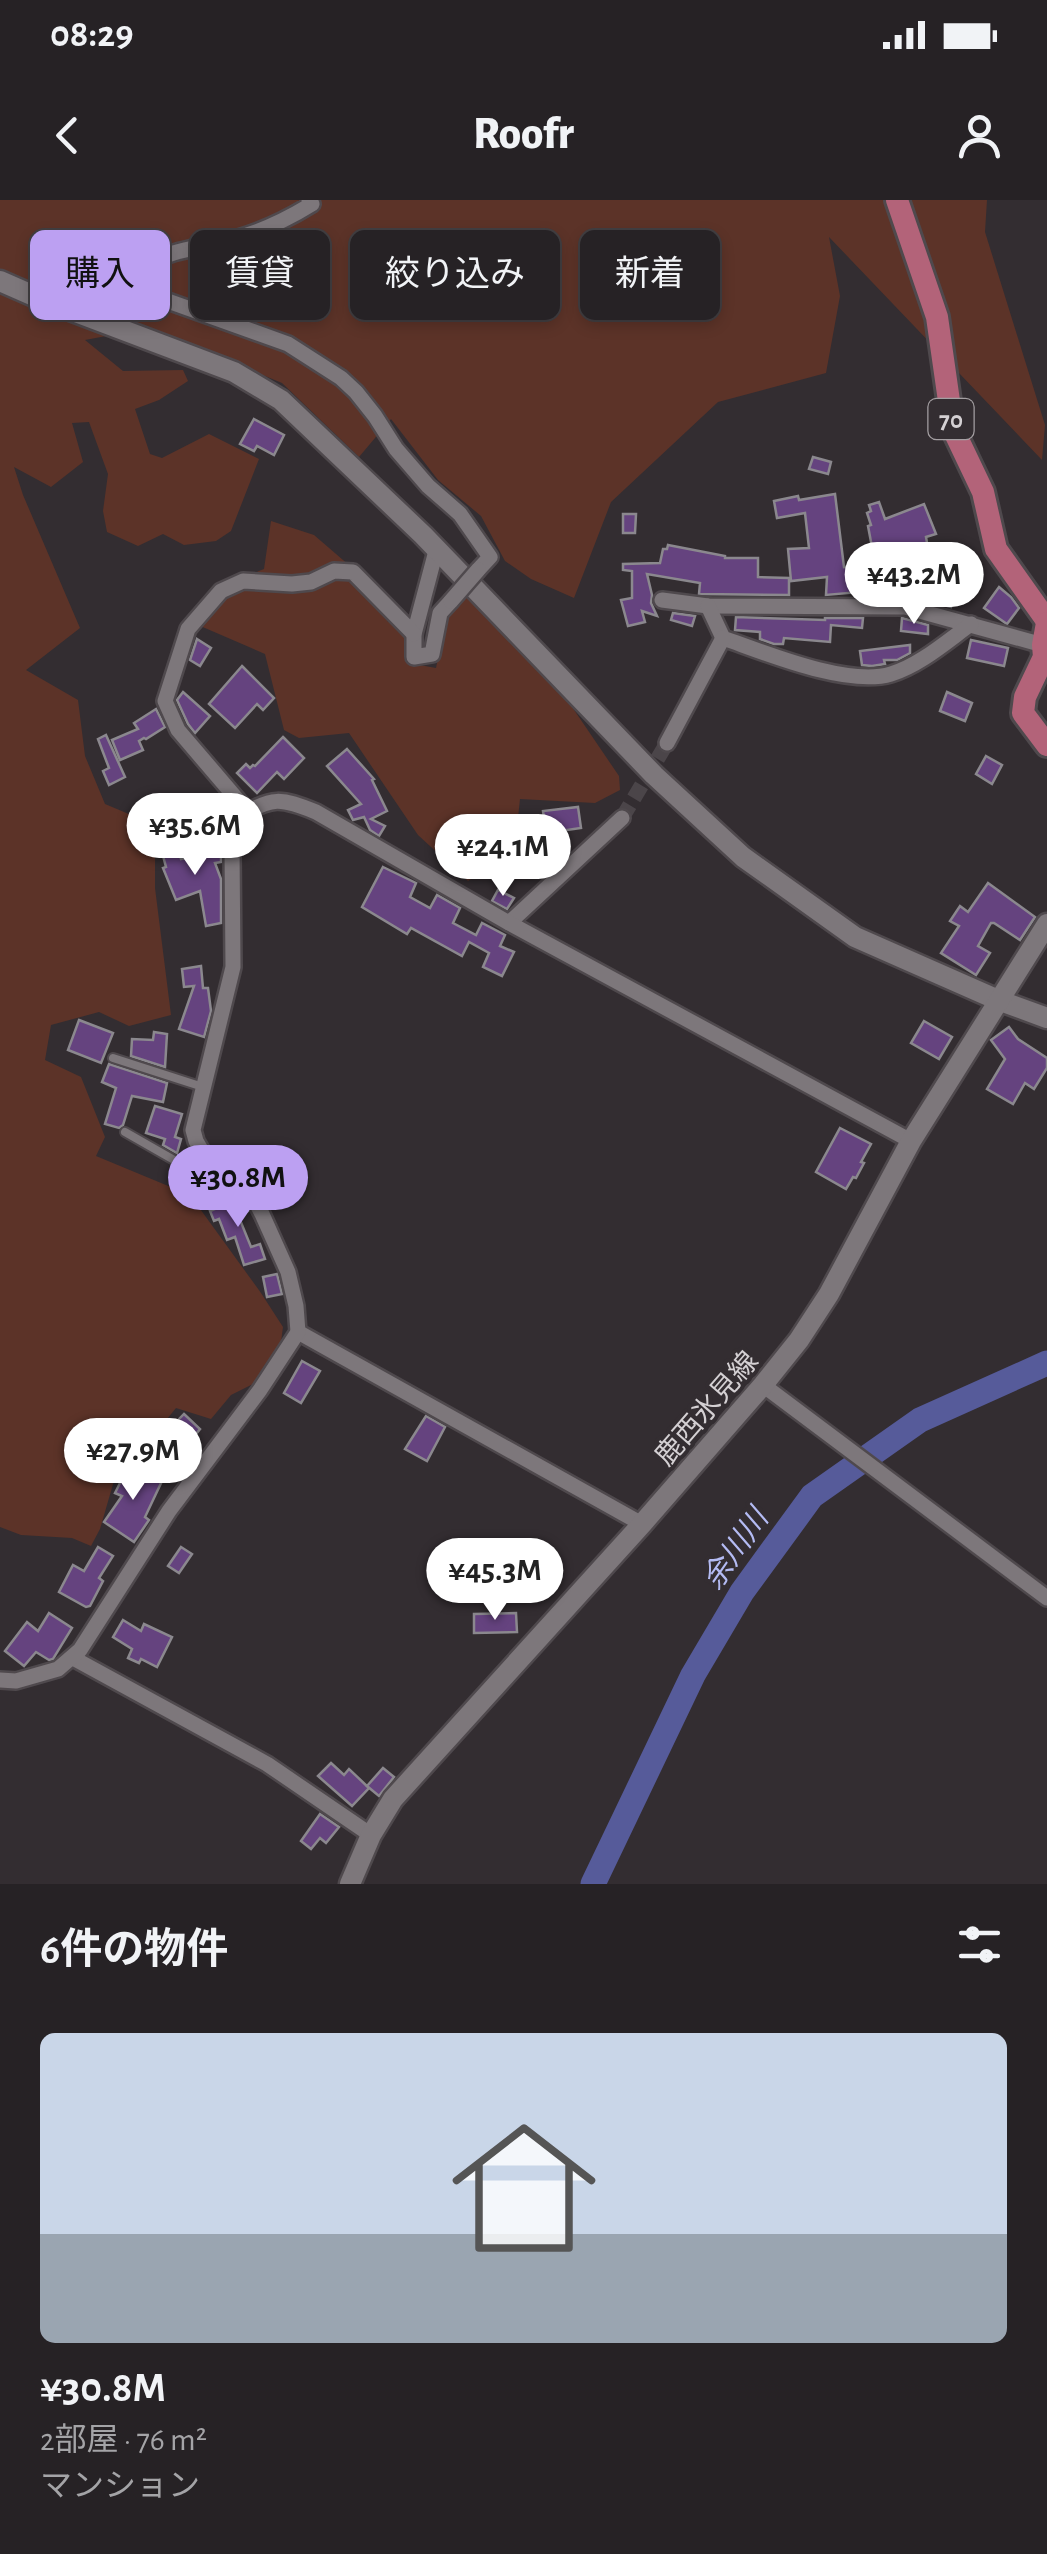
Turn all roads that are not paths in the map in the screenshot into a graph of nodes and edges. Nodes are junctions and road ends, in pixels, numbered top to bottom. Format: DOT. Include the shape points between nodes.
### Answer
graph roads {
  1 [pos="309,200"];
  2 [pos="897,200"];
  3 [pos="0,281"];
  4 [pos="436,551"];
  5 [pos="662,600"];
  6 [pos="708,606"];
  7 [pos="970,624"];
  8 [pos="1046,630"];
  9 [pos="414,634"];
  10 [pos="723,638"];
  11 [pos="667,742"];
  12 [pos="1047,745"];
  13 [pos="248,812"];
  14 [pos="622,818"];
  15 [pos="509,923"];
  16 [pos="1047,924"];
  17 [pos="998,1000"];
  18 [pos="1047,1018"];
  19 [pos="113,1058"];
  20 [pos="202,1088"];
  21 [pos="125,1132"];
  22 [pos="911,1140"];
  23 [pos="206,1158"];
  24 [pos="298,1332"];
  25 [pos="763,1385"];
  26 [pos="642,1524"];
  27 [pos="1047,1598"];
  28 [pos="73,1658"];
  29 [pos="0,1680"];
  30 [pos="370,1835"];
  31 [pos="350,1884"];
  1 -- 9 [label="street, bridge" via="282,222 167,253 151,263 147,283 151,295 288,344 340,378 396,450 460,514 490,557 440,613 432,654 414,657"];
  2 -- 8 [label="main road, 70" via="937,317 953,429 984,492 996,549"];
  3 -- 4 [label="street" via="234,372 281,400"];
  4 -- 9 [label="street"];
  4 -- 17 [label="street" via="743,857 854,937"];
  5 -- 6 [label="street"];
  6 -- 7 [label="street" via="905,607"];
  6 -- 10 [label="street"];
  7 -- 8 [label="street"];
  7 -- 10 [label="street" via="932,653 870,678 788,661"];
  8 -- 12 [label="main road" via="1044,658 1023,713"];
  9 -- 13 [label="street" via="353,572 292,584 243,582 222,591 188,628 164,701 178,730"];
  10 -- 11 [label="street"];
  13 -- 15 [label="street" via="287,800 316,812"];
  13 -- 20 [label="street" via="240,818 232,850 232,967"];
  14 -- 15 [label="street"];
  15 -- 22 [label="street"];
  16 -- 17 [label="street, 鹿西氷見線"];
  17 -- 18 [label="street"];
  17 -- 22 [label="street, 鹿西氷見線"];
  19 -- 20 [label="lane"];
  20 -- 23 [label="street" via="193,1130"];
  21 -- 23 [label="lane" via="181,1164"];
  22 -- 25 [label="street, 鹿西氷見線" via="829,1294"];
  23 -- 24 [label="street" via="235,1176 256,1203 288,1272"];
  24 -- 26 [label="street"];
  24 -- 28 [label="street"];
  25 -- 26 [label="street, 鹿西氷見線"];
  25 -- 27 [label="street"];
  26 -- 30 [label="street, 鹿西氷見線" via="393,1799"];
  28 -- 29 [label="street" via="58,1669"];
  28 -- 30 [label="street" via="268,1764"];
  30 -- 31 [label="street, 鹿西氷見線"];
}
